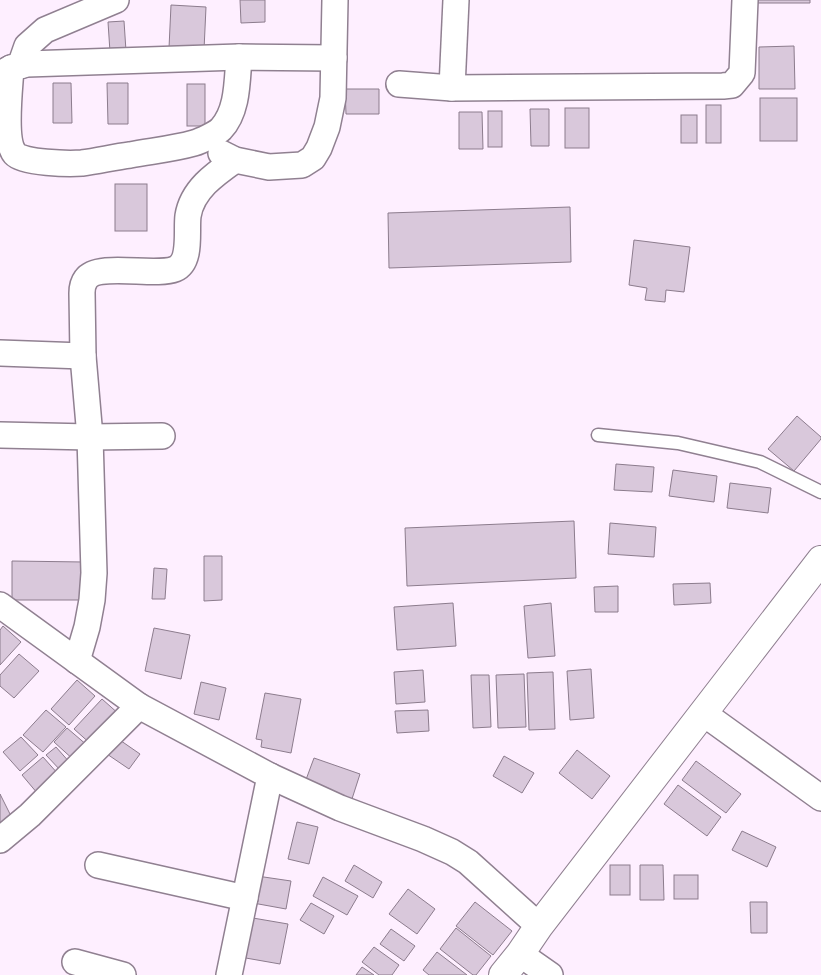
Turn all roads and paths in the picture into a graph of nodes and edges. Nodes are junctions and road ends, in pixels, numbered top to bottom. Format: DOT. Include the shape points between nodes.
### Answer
graph roads {
  1 [pos="116,0"];
  2 [pos="335,0"];
  3 [pos="456,0"];
  4 [pos="745,0"];
  5 [pos="239,57"];
  6 [pos="334,58"];
  7 [pos="10,70"];
  8 [pos="399,84"];
  9 [pos="452,88"];
  10 [pos="196,143"];
  11 [pos="236,160"];
  12 [pos="0,353"];
  13 [pos="83,356"];
  14 [pos="0,435"];
  15 [pos="598,435"];
  16 [pos="162,436"];
  17 [pos="90,437"];
  18 [pos="821,492"];
  19 [pos="821,560"];
  20 [pos="0,605"];
  21 [pos="77,661"];
  22 [pos="139,706"];
  23 [pos="703,713"];
  24 [pos="270,776"];
  25 [pos="821,798"];
  26 [pos="0,840"];
  27 [pos="98,865"];
  28 [pos="245,898"];
  29 [pos="539,926"];
  30 [pos="520,954"];
  31 [pos="75,962"];
  32 [pos="123,975"];
  33 [pos="229,975"];
  34 [pos="503,975"];
  35 [pos="550,975"];
  1 -- 7 [label="street" via="45,30 27,46"];
  2 -- 6 [label="street"];
  3 -- 9 [label="street"];
  4 -- 9 [label="street" via="742,73 732,85"];
  5 -- 6 [label="street"];
  5 -- 7 [label="street" via="27,64"];
  5 -- 10 [label="street" via="234,103 228,120 219,131"];
  6 -- 11 [label="street" via="333,98 327,127 312,158 302,165 269,167"];
  7 -- 10 [label="street" via="8,128 14,153 19,158 81,163"];
  8 -- 9 [label="street"];
  10 -- 11 [label="street"];
  11 -- 13 [label="street" via="211,178 194,198 188,217 185,260 176,268 96,272 86,278 82,293"];
  12 -- 13 [label="street"];
  13 -- 17 [label="street"];
  14 -- 17 [label="street"];
  15 -- 18 [label="lane" via="678,443 760,462"];
  16 -- 17 [label="street"];
  17 -- 21 [label="street" via="94,573 87,626"];
  19 -- 23 [label="street"];
  20 -- 21 [label="street"];
  21 -- 22 [label="street"];
  22 -- 24 [label="street"];
  22 -- 26 [label="street"];
  23 -- 25 [label="street"];
  23 -- 29 [label="street"];
  24 -- 28 [label="street"];
  24 -- 29 [label="street" via="340,808 452,852 468,862"];
  27 -- 28 [label="street"];
  28 -- 33 [label="street"];
  29 -- 30 [label="street"];
  30 -- 34 [label="street"];
  30 -- 35 [label="street"];
  31 -- 32 [label="street"];
}
